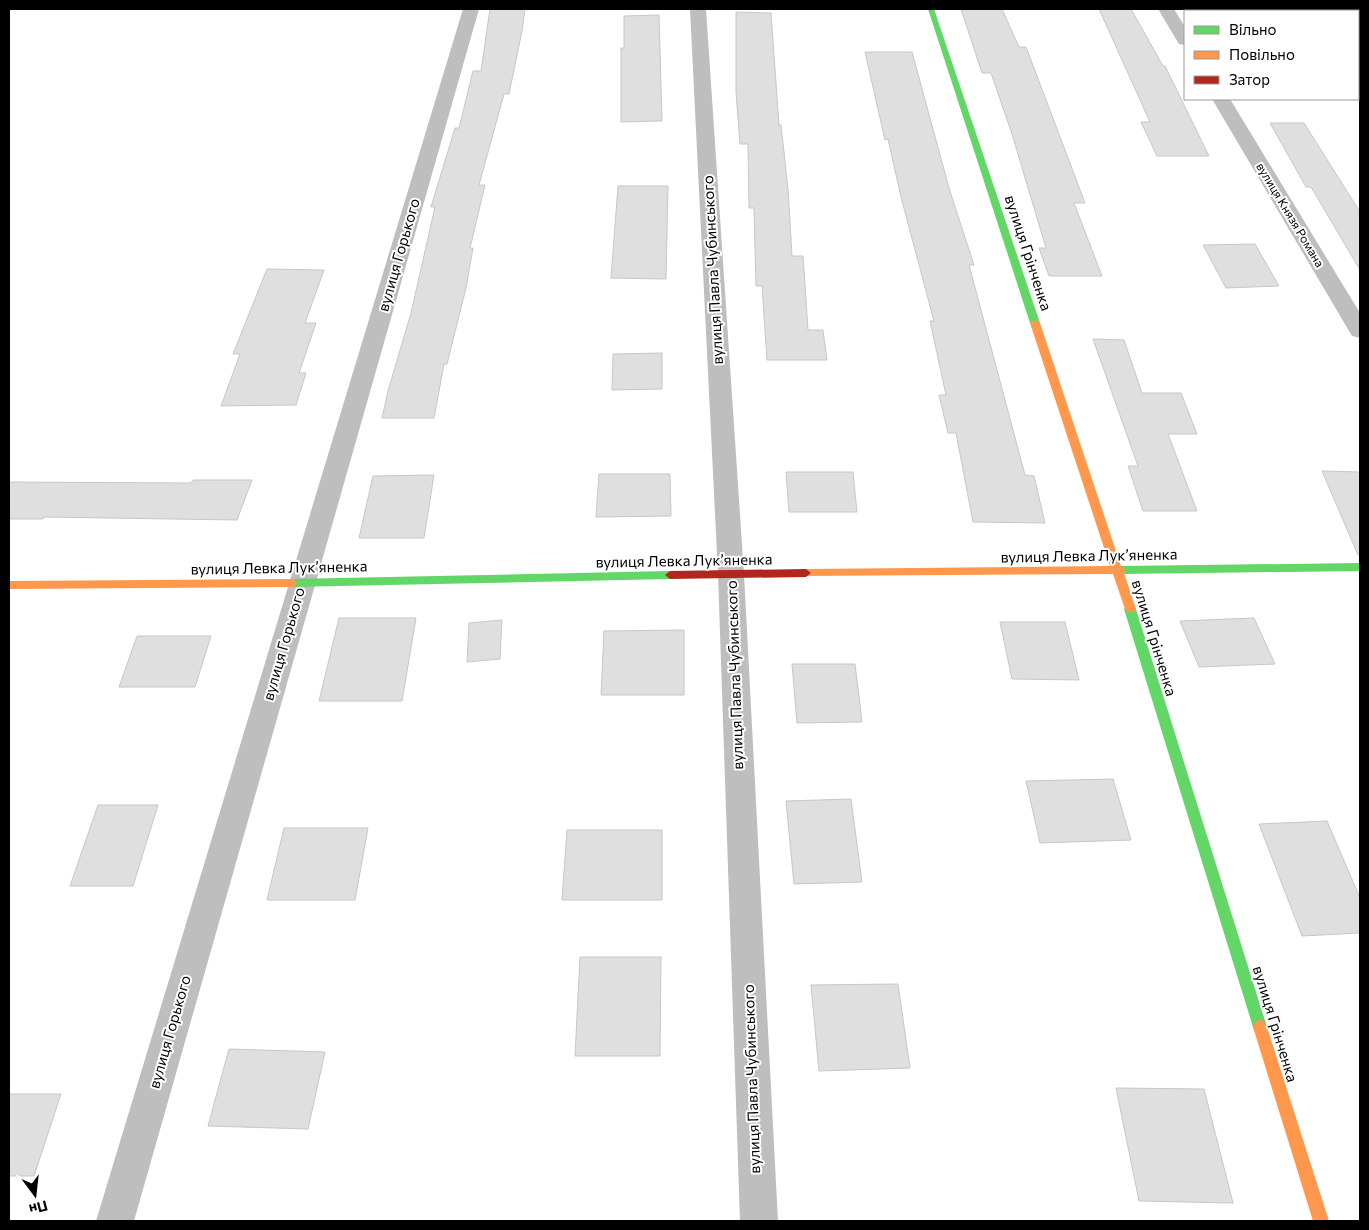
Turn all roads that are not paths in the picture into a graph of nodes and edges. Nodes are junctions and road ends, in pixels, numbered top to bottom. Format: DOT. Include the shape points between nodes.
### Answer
graph roads {
  1 [pos="471,9"];
  2 [pos="698,9"];
  3 [pos="931,9"];
  4 [pos="1166,9"];
  5 [pos="1184,38"];
  6 [pos="1222,100"];
  7 [pos="1360,330"];
  8 [pos="1360,567"];
  9 [pos="1118,571"];
  10 [pos="731,574"];
  11 [pos="302,583"];
  12 [pos="9,585"];
  13 [pos="115,1221"];
  14 [pos="759,1221"];
  15 [pos="1321,1221"];
  1 -- 11 [label="street, вулиця Горького"];
  2 -- 10 [label="street, вулиця Павла Чубинського"];
  3 -- 9 [label="street, вулиця Грінченка"];
  4 -- 5 [label="street"];
  6 -- 7 [label="street, вулиця Князя Романа"];
  8 -- 9 [label="street, вулиця Левка Лукʼяненка"];
  9 -- 10 [label="street, вулиця Левка Лукʼяненка"];
  9 -- 15 [label="street, вулиця Грінченка"];
  10 -- 11 [label="street, вулиця Левка Лукʼяненка"];
  10 -- 14 [label="street, вулиця Павла Чубинського"];
  11 -- 12 [label="street, вулиця Левка Лукʼяненка"];
  11 -- 13 [label="street, вулиця Горького"];
}
